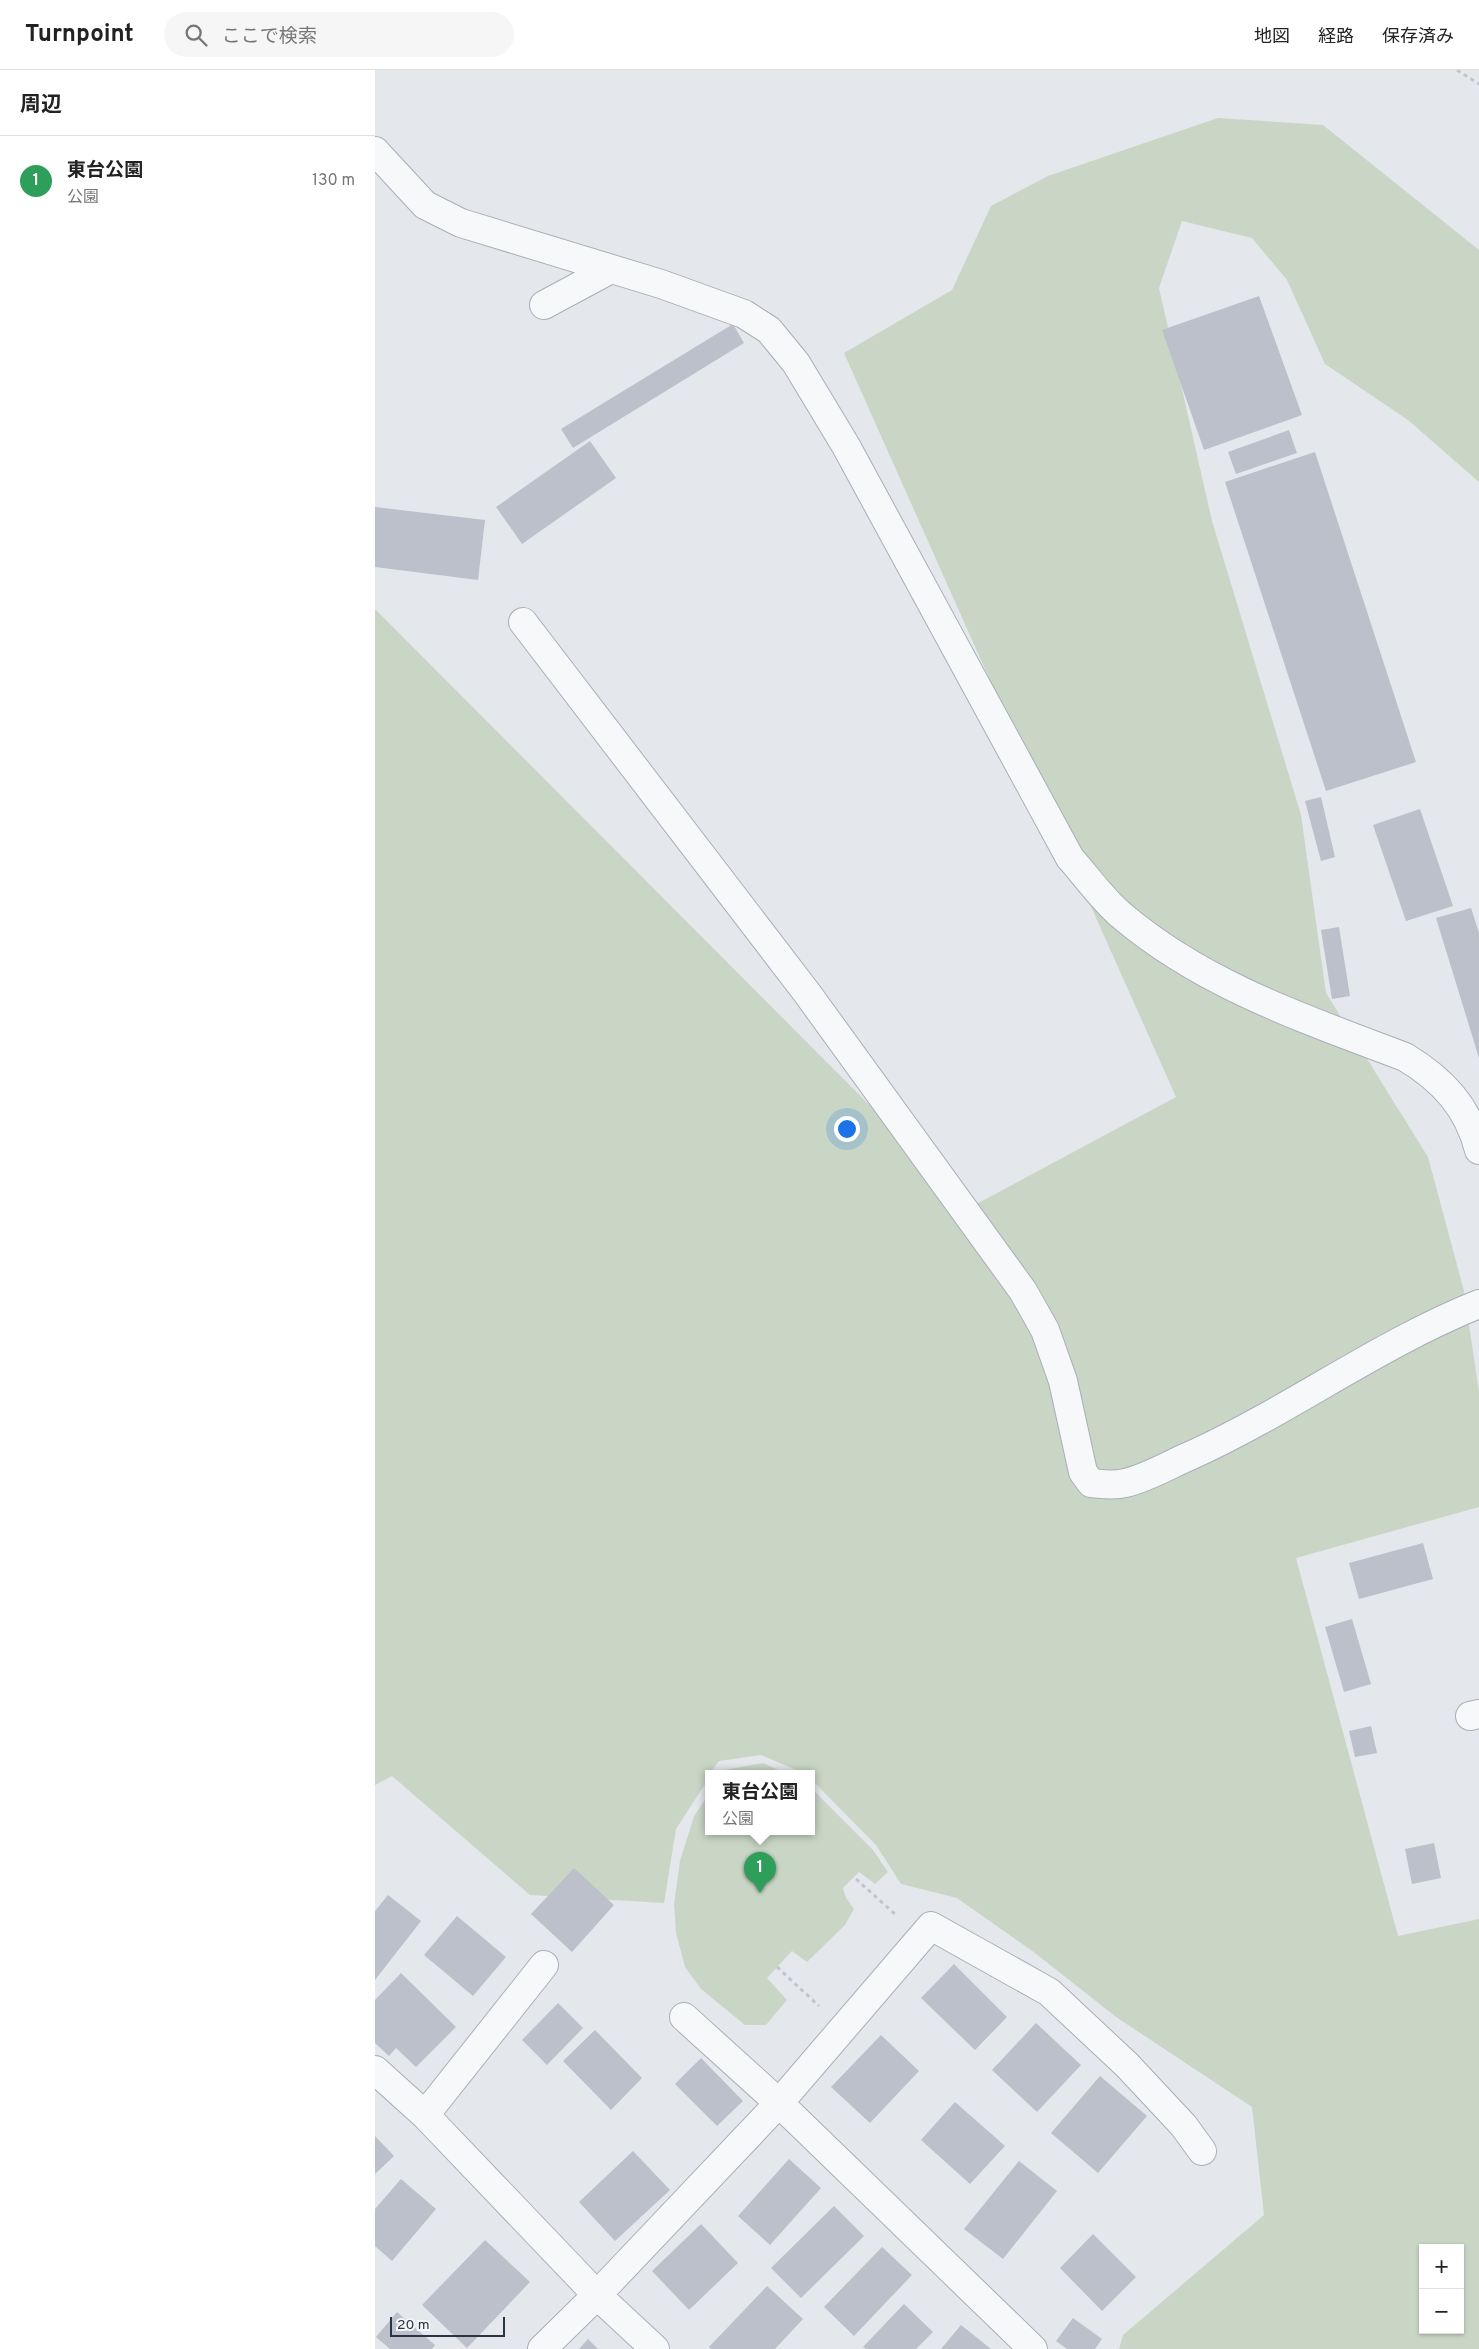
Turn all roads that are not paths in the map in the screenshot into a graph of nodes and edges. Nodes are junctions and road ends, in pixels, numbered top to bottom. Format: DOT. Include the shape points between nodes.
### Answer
graph roads {
  1 [pos="375,151"];
  2 [pos="611,269"];
  3 [pos="544,304"];
  4 [pos="523,622"];
  5 [pos="1479,1150"];
  6 [pos="1479,1304"];
  7 [pos="544,1965"];
  8 [pos="684,2017"];
  9 [pos="375,2070"];
  10 [pos="779,2103"];
  11 [pos="425,2115"];
  12 [pos="1202,2151"];
  13 [pos="597,2294"];
  14 [pos="542,2349"];
  15 [pos="655,2349"];
  16 [pos="1033,2349"];
  1 -- 2 [label="street" via="425,205 454,220"];
  2 -- 3 [label="street"];
  2 -- 5 [label="street" via="744,314 769,330 796,363 846,446 1070,858 1120,914 1175,957 1235,989 1405,1057 1427,1070 1462,1107"];
  4 -- 6 [label="street" via="807,993 1023,1291 1045,1330 1063,1381 1083,1472 1091,1482 1125,1483 1233,1436 1396,1343"];
  7 -- 11 [label="street"];
  8 -- 10 [label="street"];
  9 -- 11 [label="street"];
  10 -- 12 [label="street" via="931,1926 1049,1992 1127,2065 1184,2126"];
  10 -- 13 [label="street"];
  10 -- 16 [label="street"];
  11 -- 13 [label="street"];
  13 -- 14 [label="street"];
  13 -- 15 [label="street"];
}
